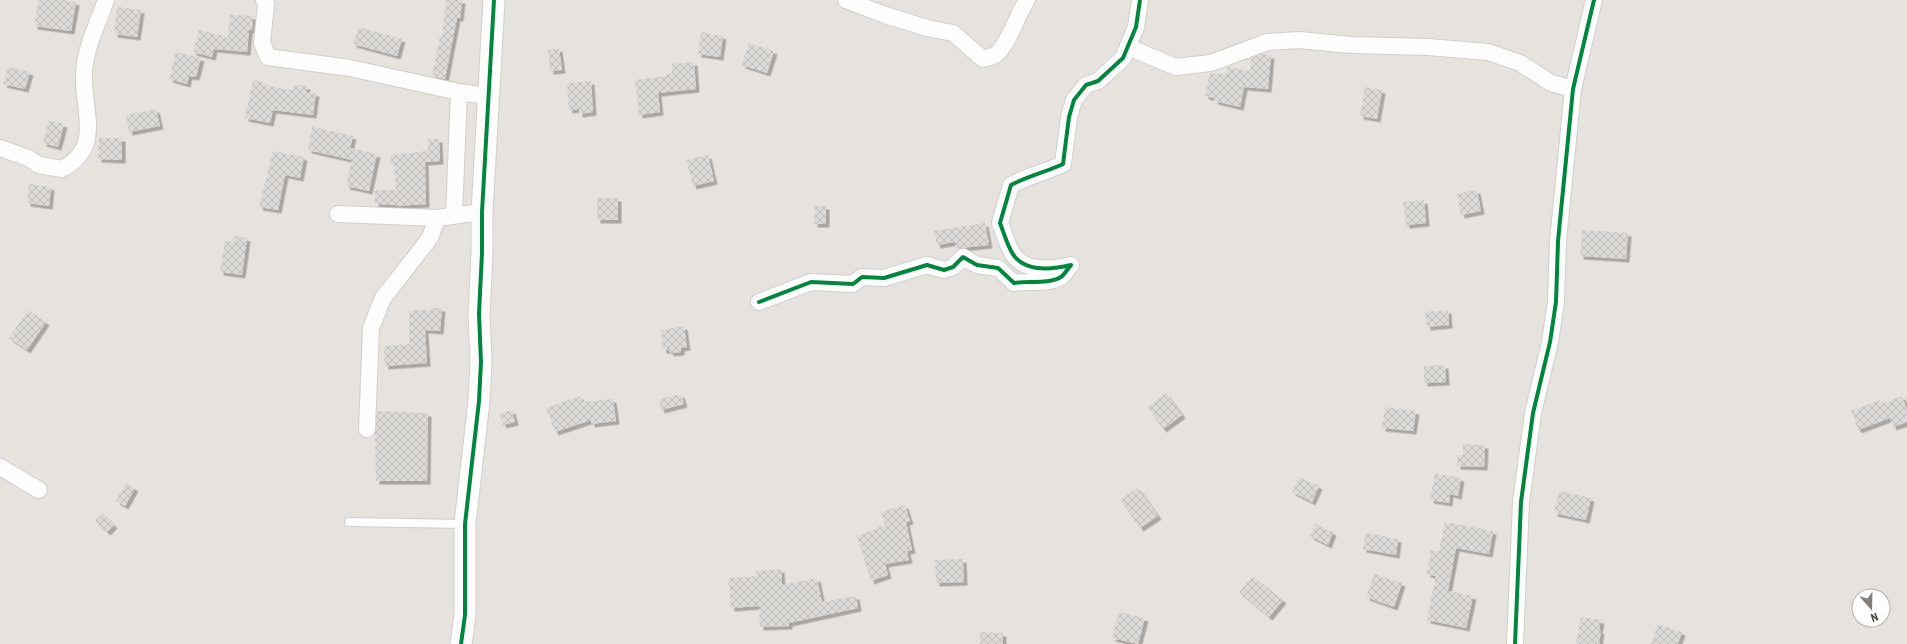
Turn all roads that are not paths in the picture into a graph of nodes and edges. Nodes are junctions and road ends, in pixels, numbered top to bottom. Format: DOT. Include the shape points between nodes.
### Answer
graph roads {
  1 [pos="106,0"];
  2 [pos="264,0"];
  3 [pos="494,0"];
  4 [pos="846,0"];
  5 [pos="1027,0"];
  6 [pos="1140,0"];
  7 [pos="1594,0"];
  8 [pos="1128,47"];
  9 [pos="1573,89"];
  10 [pos="460,92"];
  11 [pos="488,96"];
  12 [pos="0,148"];
  13 [pos="482,212"];
  14 [pos="338,214"];
  15 [pos="454,215"];
  16 [pos="437,218"];
  17 [pos="759,302"];
  18 [pos="367,429"];
  19 [pos="0,467"];
  20 [pos="39,490"];
  21 [pos="349,522"];
  22 [pos="465,524"];
  23 [pos="461,644"];
  24 [pos="1515,644"];
  1 -- 12 [label="street" via="84,73 88,135 83,151 74,162 62,169 39,164"];
  2 -- 10 [label="street" via="266,4 262,44 268,57 350,68"];
  3 -- 11 [label="street"];
  4 -- 5 [label="street" via="927,28 953,33 983,59 995,55 1004,46"];
  6 -- 8 [label="street" via="1136,28"];
  7 -- 9 [label="street"];
  8 -- 9 [label="street" via="1176,67 1211,63 1267,42 1299,40 1488,52 1520,62 1551,83"];
  8 -- 17 [label="street" via="1123,58 1098,81 1086,85 1074,100 1069,117 1063,164 1011,185 1001,218 1000,223 1014,257 1034,267 1061,267 1071,264 1061,277 1042,282 1028,280 1014,283 998,268 977,264 963,257 953,267 944,270 927,265 884,278 862,277 852,284 811,282"];
  9 -- 24 [label="street" via="1558,241 1556,302 1550,342 1533,413 1521,502"];
  10 -- 11 [label="street"];
  10 -- 15 [label="street"];
  11 -- 13 [label="street"];
  13 -- 15 [label="street"];
  13 -- 22 [label="street" via="479,401"];
  14 -- 16 [label="street"];
  15 -- 16 [label="street"];
  16 -- 18 [label="street" via="430,238 383,298 371,328"];
  19 -- 20 [label="street"];
  21 -- 22 [label="lane"];
  22 -- 23 [label="street" via="465,615"];
}
